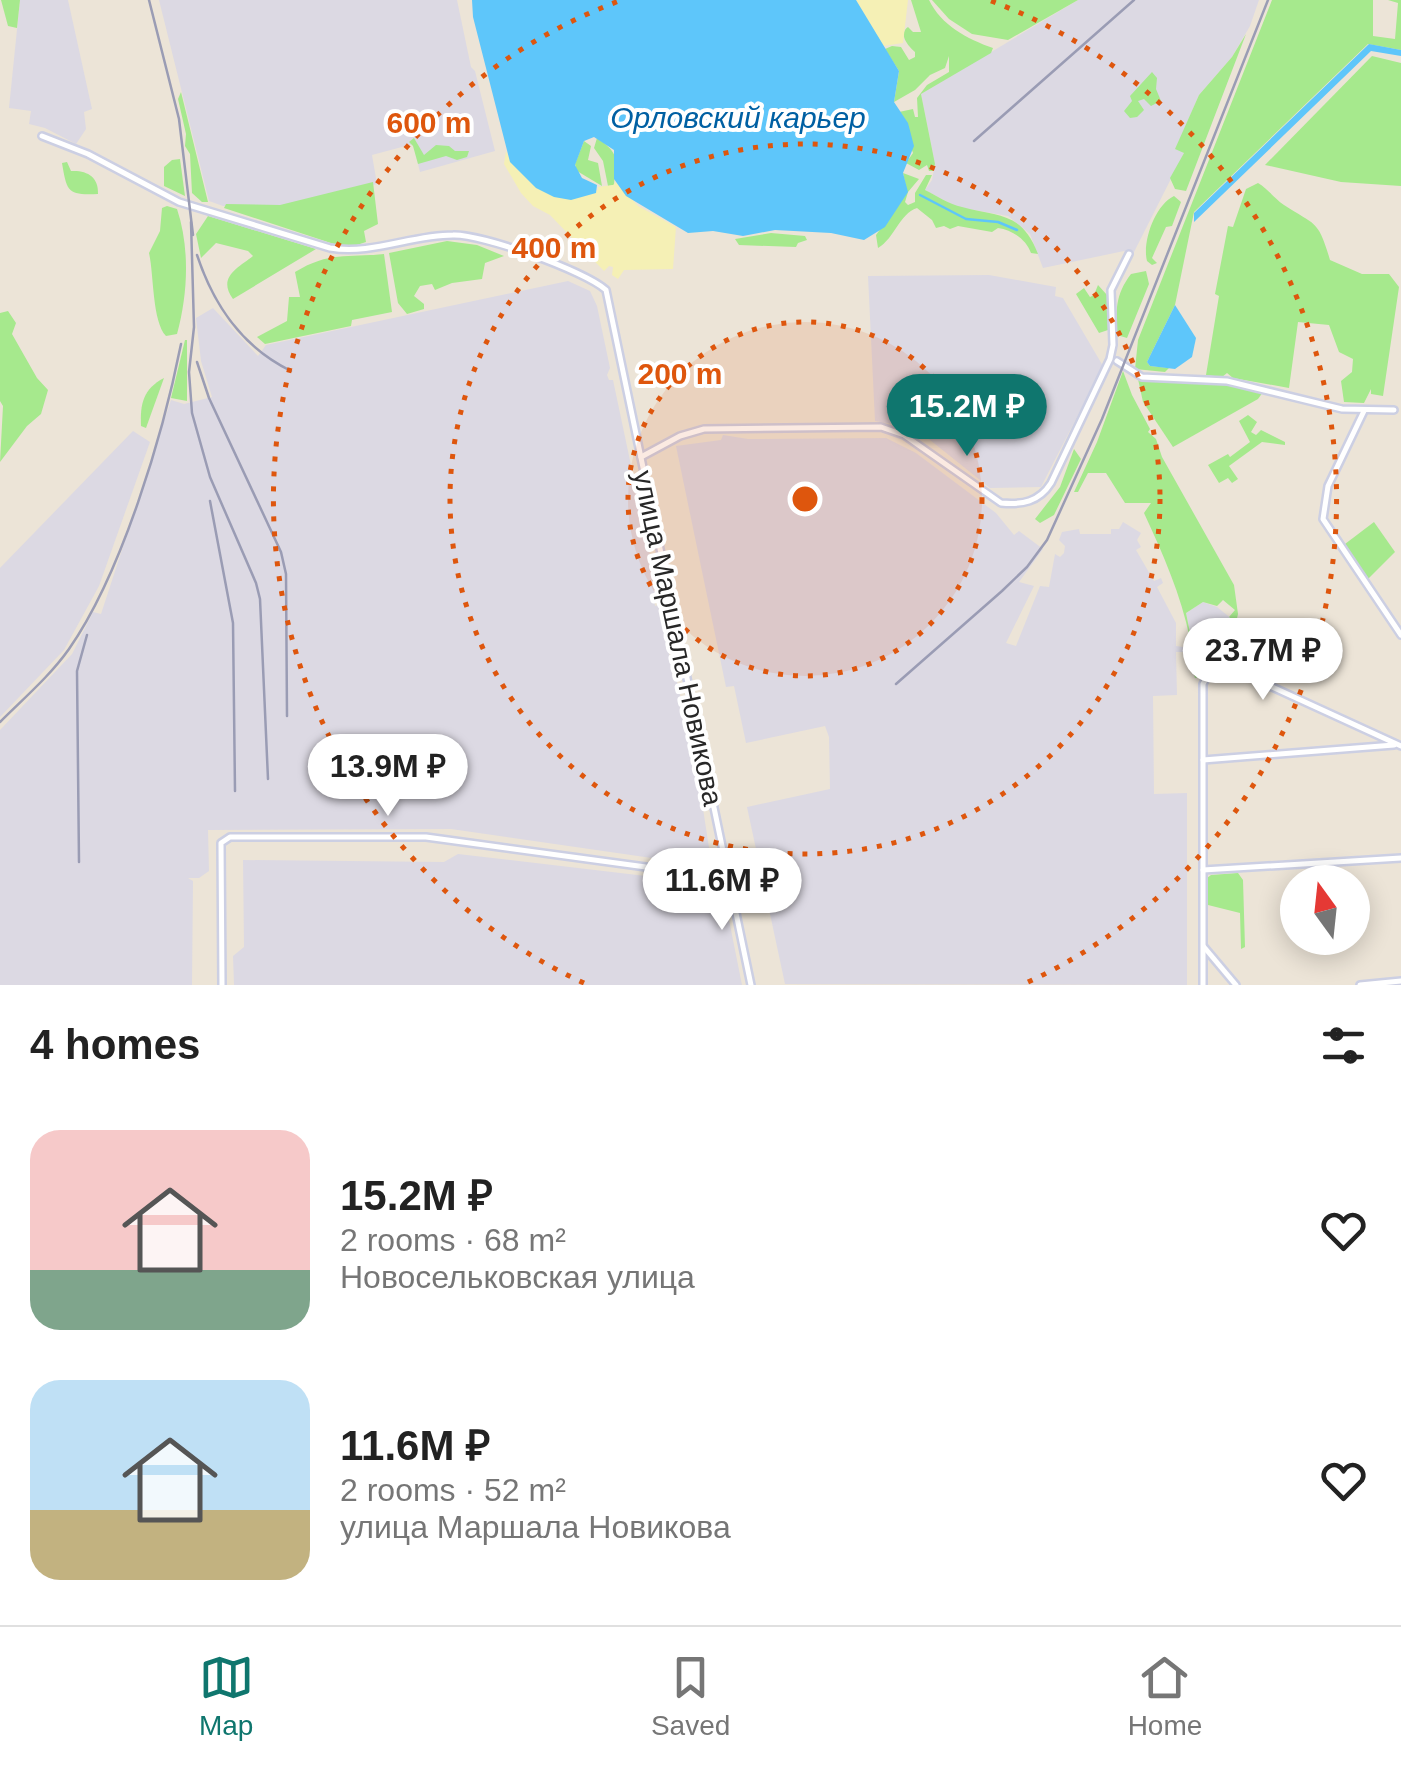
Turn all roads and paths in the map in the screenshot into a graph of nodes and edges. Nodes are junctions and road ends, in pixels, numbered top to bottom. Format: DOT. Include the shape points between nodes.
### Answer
graph roads {
  1 [pos="42,136"];
  2 [pos="1129,254"];
  3 [pos="1117,361"];
  4 [pos="1394,410"];
  5 [pos="1364,411"];
  6 [pos="641,457"];
  7 [pos="1401,635"];
  8 [pos="1398,745"];
  9 [pos="1203,760"];
  10 [pos="1401,858"];
  11 [pos="1203,870"];
  12 [pos="728,874"];
  13 [pos="1203,944"];
  14 [pos="1401,981"];
  15 [pos="222,985"];
  16 [pos="751,985"];
  17 [pos="1203,985"];
  18 [pos="1236,985"];
  19 [pos="1360,985"];
  1 -- 6 [label="street, улица Маршала Новикова" via="180,202 330,248 351,252 456,234 583,274 606,290"];
  2 -- 6 [label="street" via="1111,290 1110,359 1042,495 1000,503 904,435 881,427 704,429"];
  3 -- 5 [label="street" via="1142,377 1227,381"];
  4 -- 5 [label="street"];
  5 -- 7 [label="street" via="1328,486 1324,520"];
  6 -- 12 [label="street, улица Маршала Новикова"];
  8 -- 9 [label="street"];
  8 -- 9 [label="street" via="1222,667 1210,671 1204,684"];
  9 -- 11 [label="street"];
  10 -- 11 [label="street"];
  11 -- 13 [label="street"];
  12 -- 15 [label="street" via="426,838 230,837 221,843"];
  12 -- 16 [label="street, улица Маршала Новикова"];
  13 -- 17 [label="street"];
  13 -- 18 [label="street"];
  14 -- 19 [label="street"];
}
